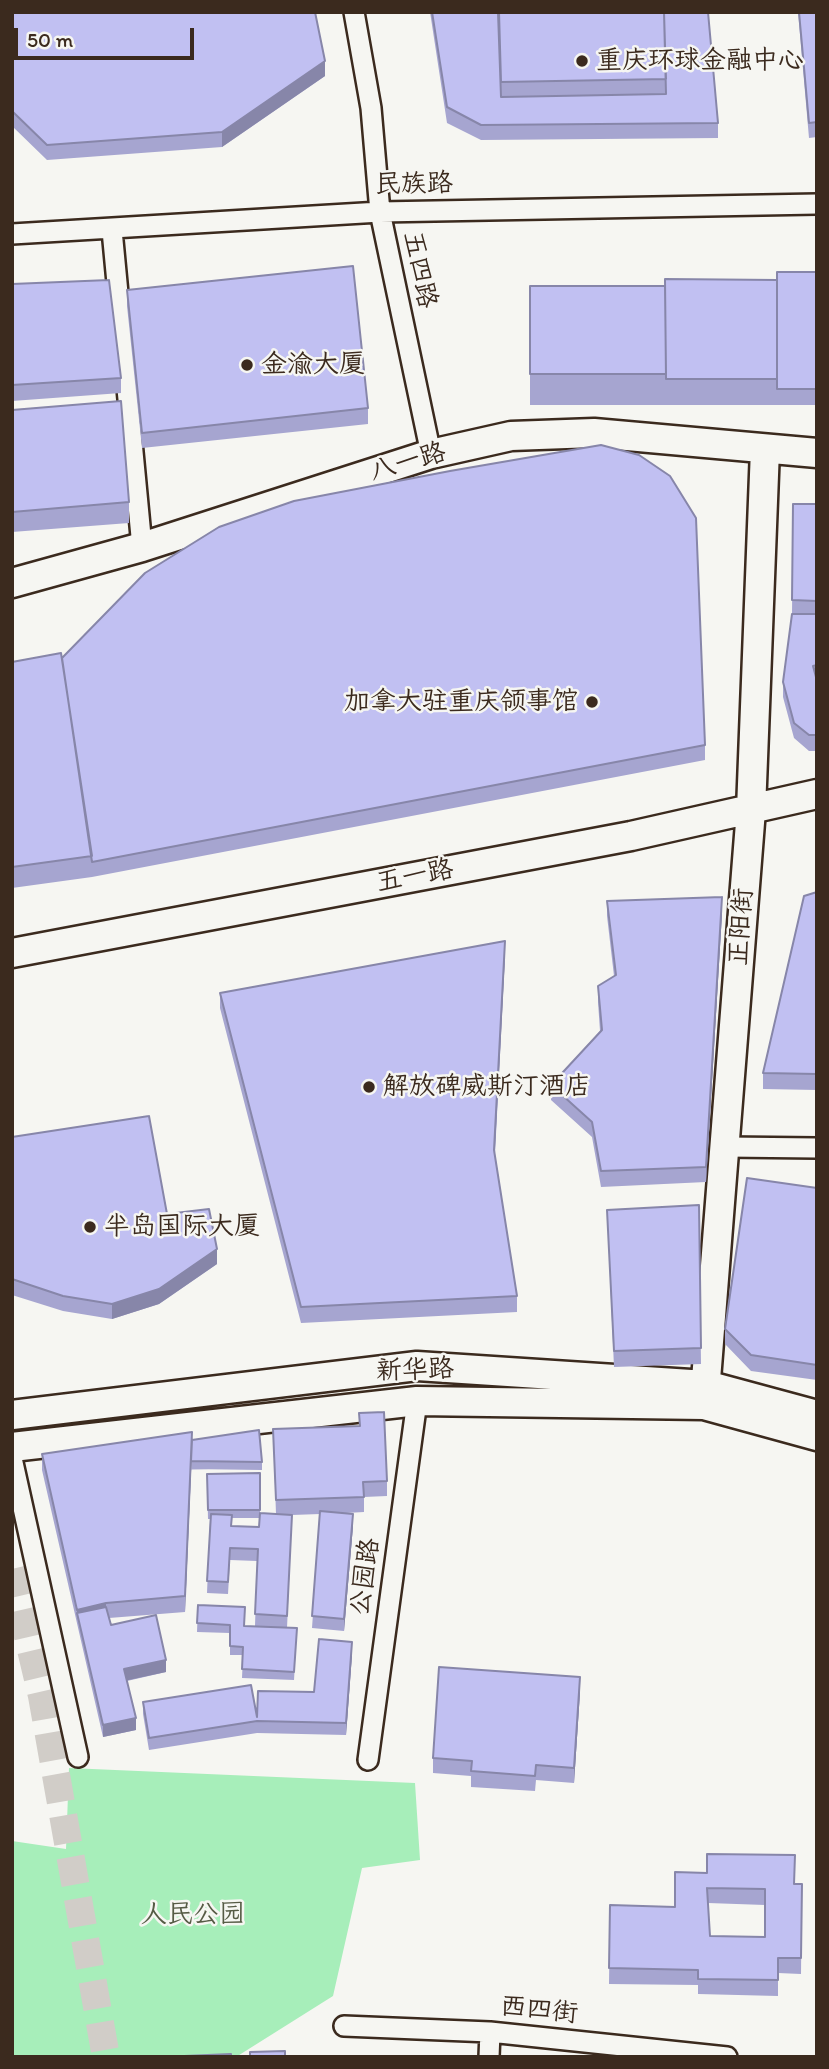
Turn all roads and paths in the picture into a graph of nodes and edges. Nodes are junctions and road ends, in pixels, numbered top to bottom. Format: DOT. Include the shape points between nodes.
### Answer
graph roads {
  1 [pos="354,12"];
  2 [pos="817,204"];
  3 [pos="380,212"];
  4 [pos="112,230"];
  5 [pos="12,234"];
  6 [pos="765,449"];
  7 [pos="817,453"];
  8 [pos="431,454"];
  9 [pos="142,547"];
  10 [pos="12,583"];
  11 [pos="817,794"];
  12 [pos="751,810"];
  13 [pos="12,953"];
  14 [pos="726,1147"];
  15 [pos="817,1147"];
  16 [pos="705,1395"];
  17 [pos="417,1401"];
  18 [pos="12,1415"];
  19 [pos="817,1415"];
  20 [pos="817,1436"];
  21 [pos="12,1447"];
  22 [pos="12,1458"];
  23 [pos="78,1757"];
  24 [pos="368,1760"];
  25 [pos="344,2026"];
  26 [pos="490,2032"];
  27 [pos="489,2057"];
  28 [pos="727,2057"];
  1 -- 3 [label="street, 五四路" via="371,108"];
  2 -- 3 [label="street, 民族路"];
  3 -- 4 [label="street, 民族路"];
  3 -- 8 [label="street, 五四路"];
  4 -- 5 [label="street, 民族路"];
  4 -- 9 [label="street"];
  6 -- 7 [label="street, 八一路"];
  6 -- 8 [label="street, 八一路" via="594,433 511,436"];
  6 -- 12 [label="street, 正阳街"];
  8 -- 9 [label="street, 八一路"];
  9 -- 10 [label="street, 八一路"];
  11 -- 12 [label="street, 五一路"];
  12 -- 13 [label="street, 五一路"];
  12 -- 14 [label="street, 正阳街"];
  14 -- 15 [label="street"];
  14 -- 16 [label="street, 正阳街"];
  16 -- 17 [label="street, 新华路"];
  16 -- 18 [label="street, 新华路" via="417,1366"];
  16 -- 19 [label="street, 新华路"];
  16 -- 20 [label="street, 新华路"];
  17 -- 21 [label="street, 新华路"];
  17 -- 24 [label="street, 公园路"];
  22 -- 23 [label="street"];
  25 -- 26 [label="street, 西四街"];
  26 -- 27 [label="street"];
  26 -- 28 [label="street, 西四街"];
}
